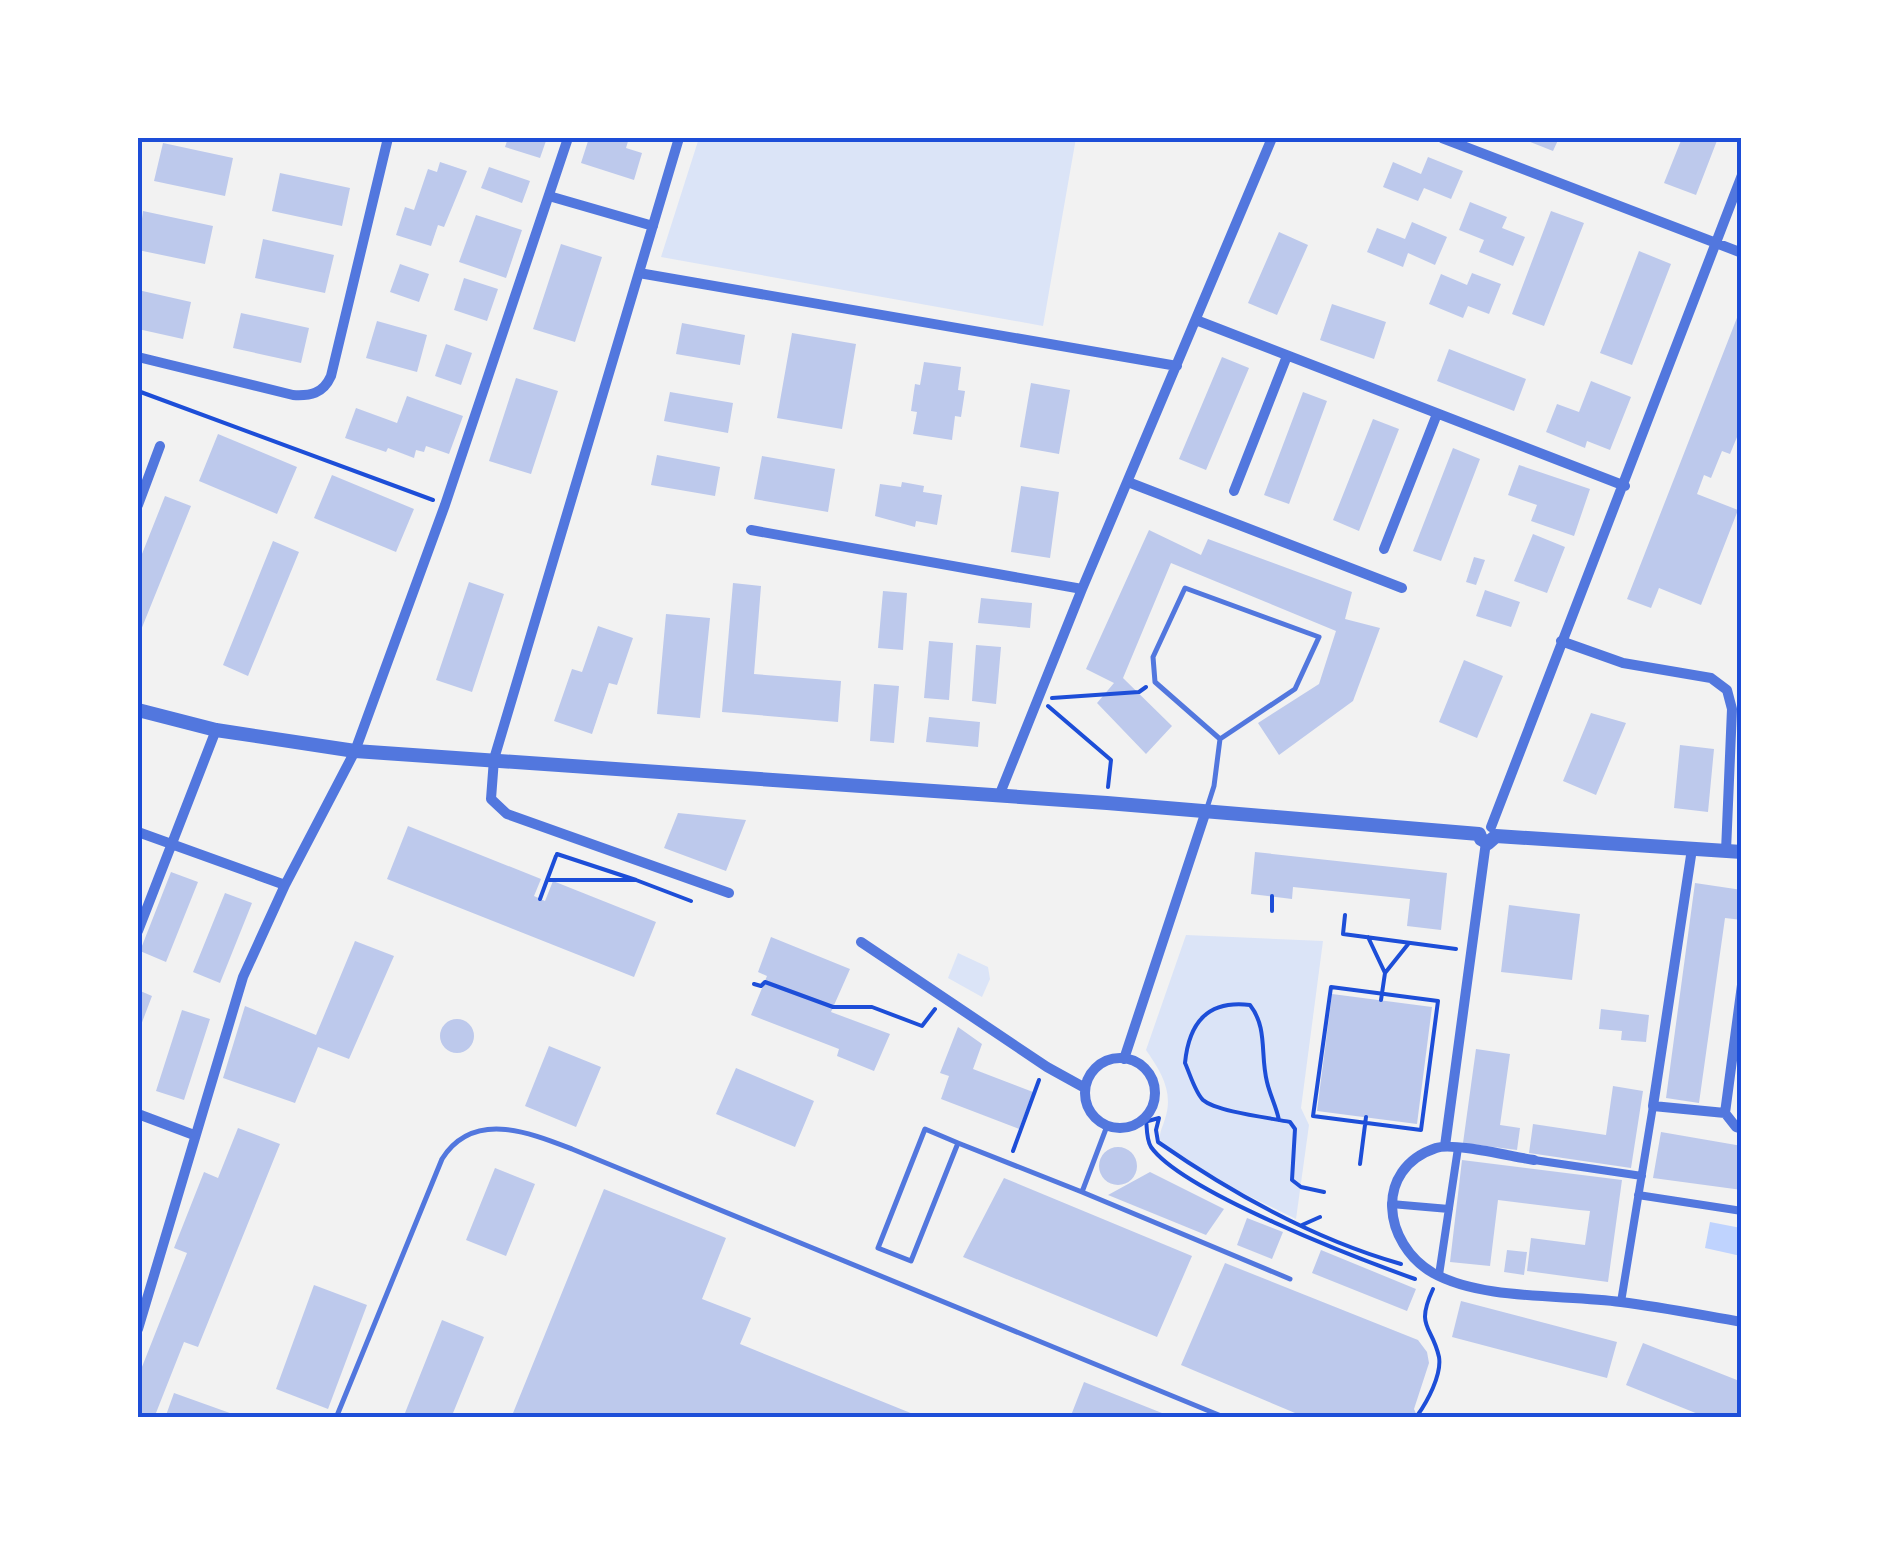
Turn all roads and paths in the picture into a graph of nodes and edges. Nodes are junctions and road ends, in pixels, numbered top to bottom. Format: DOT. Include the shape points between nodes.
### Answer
graph roads {
  1 [pos="388,138"];
  2 [pos="568,138"];
  3 [pos="680,138"];
  4 [pos="1272,138"];
  5 [pos="1442,138"];
  6 [pos="1742,174"];
  7 [pos="548,196"];
  8 [pos="653,226"];
  9 [pos="1716,243"];
  10 [pos="1742,253"];
  11 [pos="639,272"];
  12 [pos="1196,320"];
  13 [pos="1288,356"];
  14 [pos="138,357"];
  15 [pos="1177,366"];
  16 [pos="138,391"];
  17 [pos="1437,414"];
  18 [pos="160,446"];
  19 [pos="1128,482"];
  20 [pos="1625,486"];
  21 [pos="1234,491"];
  22 [pos="138,505"];
  23 [pos="446,505"];
  24 [pos="752,530"];
  25 [pos="1384,550"];
  26 [pos="1402,588"];
  27 [pos="1082,589"];
  28 [pos="1561,641"];
  29 [pos="1155,682"];
  30 [pos="1040,698"];
  31 [pos="138,710"];
  32 [pos="216,730"];
  33 [pos="1220,739"];
  34 [pos="355,752"];
  35 [pos="494,759"];
  36 [pos="999,796"];
  37 [pos="1107,804"];
  38 [pos="1205,814"];
  39 [pos="138,832"];
  40 [pos="1488,835"];
  41 [pos="173,845"];
  42 [pos="1692,849"];
  43 [pos="1734,852"];
  44 [pos="547,880"];
  45 [pos="636,880"];
  46 [pos="285,884"];
  47 [pos="728,893"];
  48 [pos="1272,896"];
  49 [pos="540,898"];
  50 [pos="692,901"];
  51 [pos="1272,910"];
  52 [pos="1345,915"];
  53 [pos="138,932"];
  54 [pos="1368,937"];
  55 [pos="862,942"];
  56 [pos="1409,942"];
  57 [pos="1456,949"];
  58 [pos="1385,972"];
  59 [pos="754,984"];
  60 [pos="1742,985"];
  61 [pos="944,997"];
  62 [pos="1381,997"];
  63 [pos="846,1007"];
  64 [pos="843,1016"];
  65 [pos="1124,1059"];
  66 [pos="1039,1080"];
  67 [pos="1085,1088"];
  68 [pos="1653,1106"];
  69 [pos="1725,1113"];
  70 [pos="138,1114"];
  71 [pos="1279,1120"];
  72 [pos="1366,1120"];
  73 [pos="1143,1121"];
  74 [pos="1107,1126"];
  75 [pos="1742,1129"];
  76 [pos="194,1135"];
  77 [pos="958,1142"];
  78 [pos="1445,1146"];
  79 [pos="1458,1148"];
  80 [pos="1534,1160"];
  81 [pos="1008,1162"];
  82 [pos="1360,1164"];
  83 [pos="1642,1176"];
  84 [pos="1082,1192"];
  85 [pos="1324,1192"];
  86 [pos="1638,1195"];
  87 [pos="1391,1204"];
  88 [pos="1449,1209"];
  89 [pos="1742,1211"];
  90 [pos="1320,1217"];
  91 [pos="1302,1224"];
  92 [pos="1299,1232"];
  93 [pos="1404,1265"];
  94 [pos="1437,1274"];
  95 [pos="1290,1279"];
  96 [pos="1621,1302"];
  97 [pos="1742,1322"];
  98 [pos="138,1328"];
  99 [pos="1417,1416"];
  100 [pos="336,1418"];
  101 [pos="1226,1418"];
  1 -- 14 [label="street" via="324,387 292,396"];
  2 -- 7 [label="street"];
  3 -- 8 [label="street"];
  4 -- 12 [label="street"];
  5 -- 9 [label="street"];
  6 -- 9 [label="street"];
  7 -- 8 [label="street"];
  7 -- 23 [label="street"];
  8 -- 11 [label="street"];
  9 -- 10 [label="street"];
  9 -- 20 [label="street"];
  11 -- 15 [label="street"];
  11 -- 35 [label="street"];
  12 -- 13 [label="street"];
  12 -- 15 [label="street"];
  13 -- 17 [label="street"];
  13 -- 21 [label="street"];
  15 -- 19 [label="street"];
  16 -- 23 [label="path"];
  17 -- 20 [label="street"];
  17 -- 25 [label="street"];
  18 -- 22 [label="street"];
  19 -- 26 [label="street"];
  19 -- 27 [label="street"];
  20 -- 28 [label="street"];
  23 -- 34 [label="street"];
  24 -- 27 [label="street"];
  27 -- 30 [label="street"];
  28 -- 40 [label="street"];
  28 -- 43 [label="street" via="1622,663 1711,678 1727,690"];
  29 -- 30 [label="path" via="1140,692"];
  29 -- 33 [label="lane"];
  29 -- 33 [label="lane" via="1153,657 1185,588 1320,637 1295,689"];
  30 -- 36 [label="street"];
  30 -- 37 [label="path" via="1111,760"];
  31 -- 32 [label="street"];
  32 -- 34 [label="street"];
  32 -- 41 [label="street"];
  33 -- 38 [label="lane"];
  34 -- 35 [label="street"];
  34 -- 46 [label="street"];
  35 -- 36 [label="street"];
  35 -- 47 [label="street" via="491,798 507,814"];
  36 -- 37 [label="street"];
  37 -- 38 [label="street"];
  38 -- 40 [label="street"];
  38 -- 65 [label="street"];
  39 -- 41 [label="street"];
  40 -- 42 [label="street"];
  40 -- 78 [label="street"];
  41 -- 46 [label="street"];
  41 -- 53 [label="street"];
  42 -- 43 [label="street"];
  42 -- 68 [label="street"];
  44 -- 45 [label="path"];
  44 -- 45 [label="path" via="556,857"];
  44 -- 49 [label="path"];
  45 -- 50 [label="path"];
  46 -- 76 [label="street" via="243,977"];
  48 -- 51 [label="path"];
  52 -- 54 [label="path" via="1343,934"];
  54 -- 56 [label="path"];
  54 -- 58 [label="path"];
  55 -- 61 [label="street"];
  56 -- 57 [label="path"];
  56 -- 58 [label="path"];
  58 -- 62 [label="path"];
  59 -- 63 [label="path"];
  60 -- 69 [label="street"];
  61 -- 63 [label="path" via="922,1026 872,1007"];
  61 -- 67 [label="street"];
  62 -- 72 [label="path" via="1331,987 1314,1116"];
  62 -- 72 [label="path" via="1438,1002 1421,1130"];
  63 -- 64 [label="path"];
  65 -- 67 [label="street" via="1103,1063"];
  65 -- 73 [label="street" via="1150,1076 1154,1098"];
  66 -- 81 [label="path"];
  67 -- 74 [label="street" via="1090,1110"];
  68 -- 69 [label="street"];
  68 -- 83 [label="street"];
  69 -- 75 [label="street"];
  70 -- 76 [label="street"];
  71 -- 71 [label="path" via="1204,1100 1185,1064 1193,1030 1212,1008 1228,1002 1250,1004 1255,1011"];
  71 -- 85 [label="path" via="1295,1129 1292,1180"];
  72 -- 82 [label="path"];
  73 -- 74 [label="street"];
  73 -- 91 [label="path" via="1159,1118 1158,1142 1221,1186"];
  73 -- 92 [label="path" via="1154,1152"];
  74 -- 84 [label="lane"];
  76 -- 98 [label="street"];
  77 -- 77 [label="lane" via="911,1261 878,1248 924,1130"];
  77 -- 81 [label="lane"];
  78 -- 79 [label="street"];
  78 -- 87 [label="street" via="1404,1171"];
  79 -- 80 [label="street"];
  79 -- 88 [label="street"];
  80 -- 83 [label="street"];
  81 -- 84 [label="lane"];
  83 -- 86 [label="street"];
  84 -- 95 [label="lane"];
  86 -- 89 [label="street"];
  86 -- 96 [label="street"];
  87 -- 88 [label="street"];
  87 -- 94 [label="street" via="1402,1243"];
  88 -- 94 [label="street"];
  90 -- 91 [label="path"];
  91 -- 92 [label="path"];
  91 -- 93 [label="path"];
  92 -- 94 [label="path" via="1421,1281"];
  94 -- 96 [label="street" via="1488,1289"];
  94 -- 99 [label="path" via="1425,1326 1439,1367"];
  96 -- 97 [label="street"];
  100 -- 101 [label="lane" via="442,1159 463,1136 495,1128 572,1150"];
}
